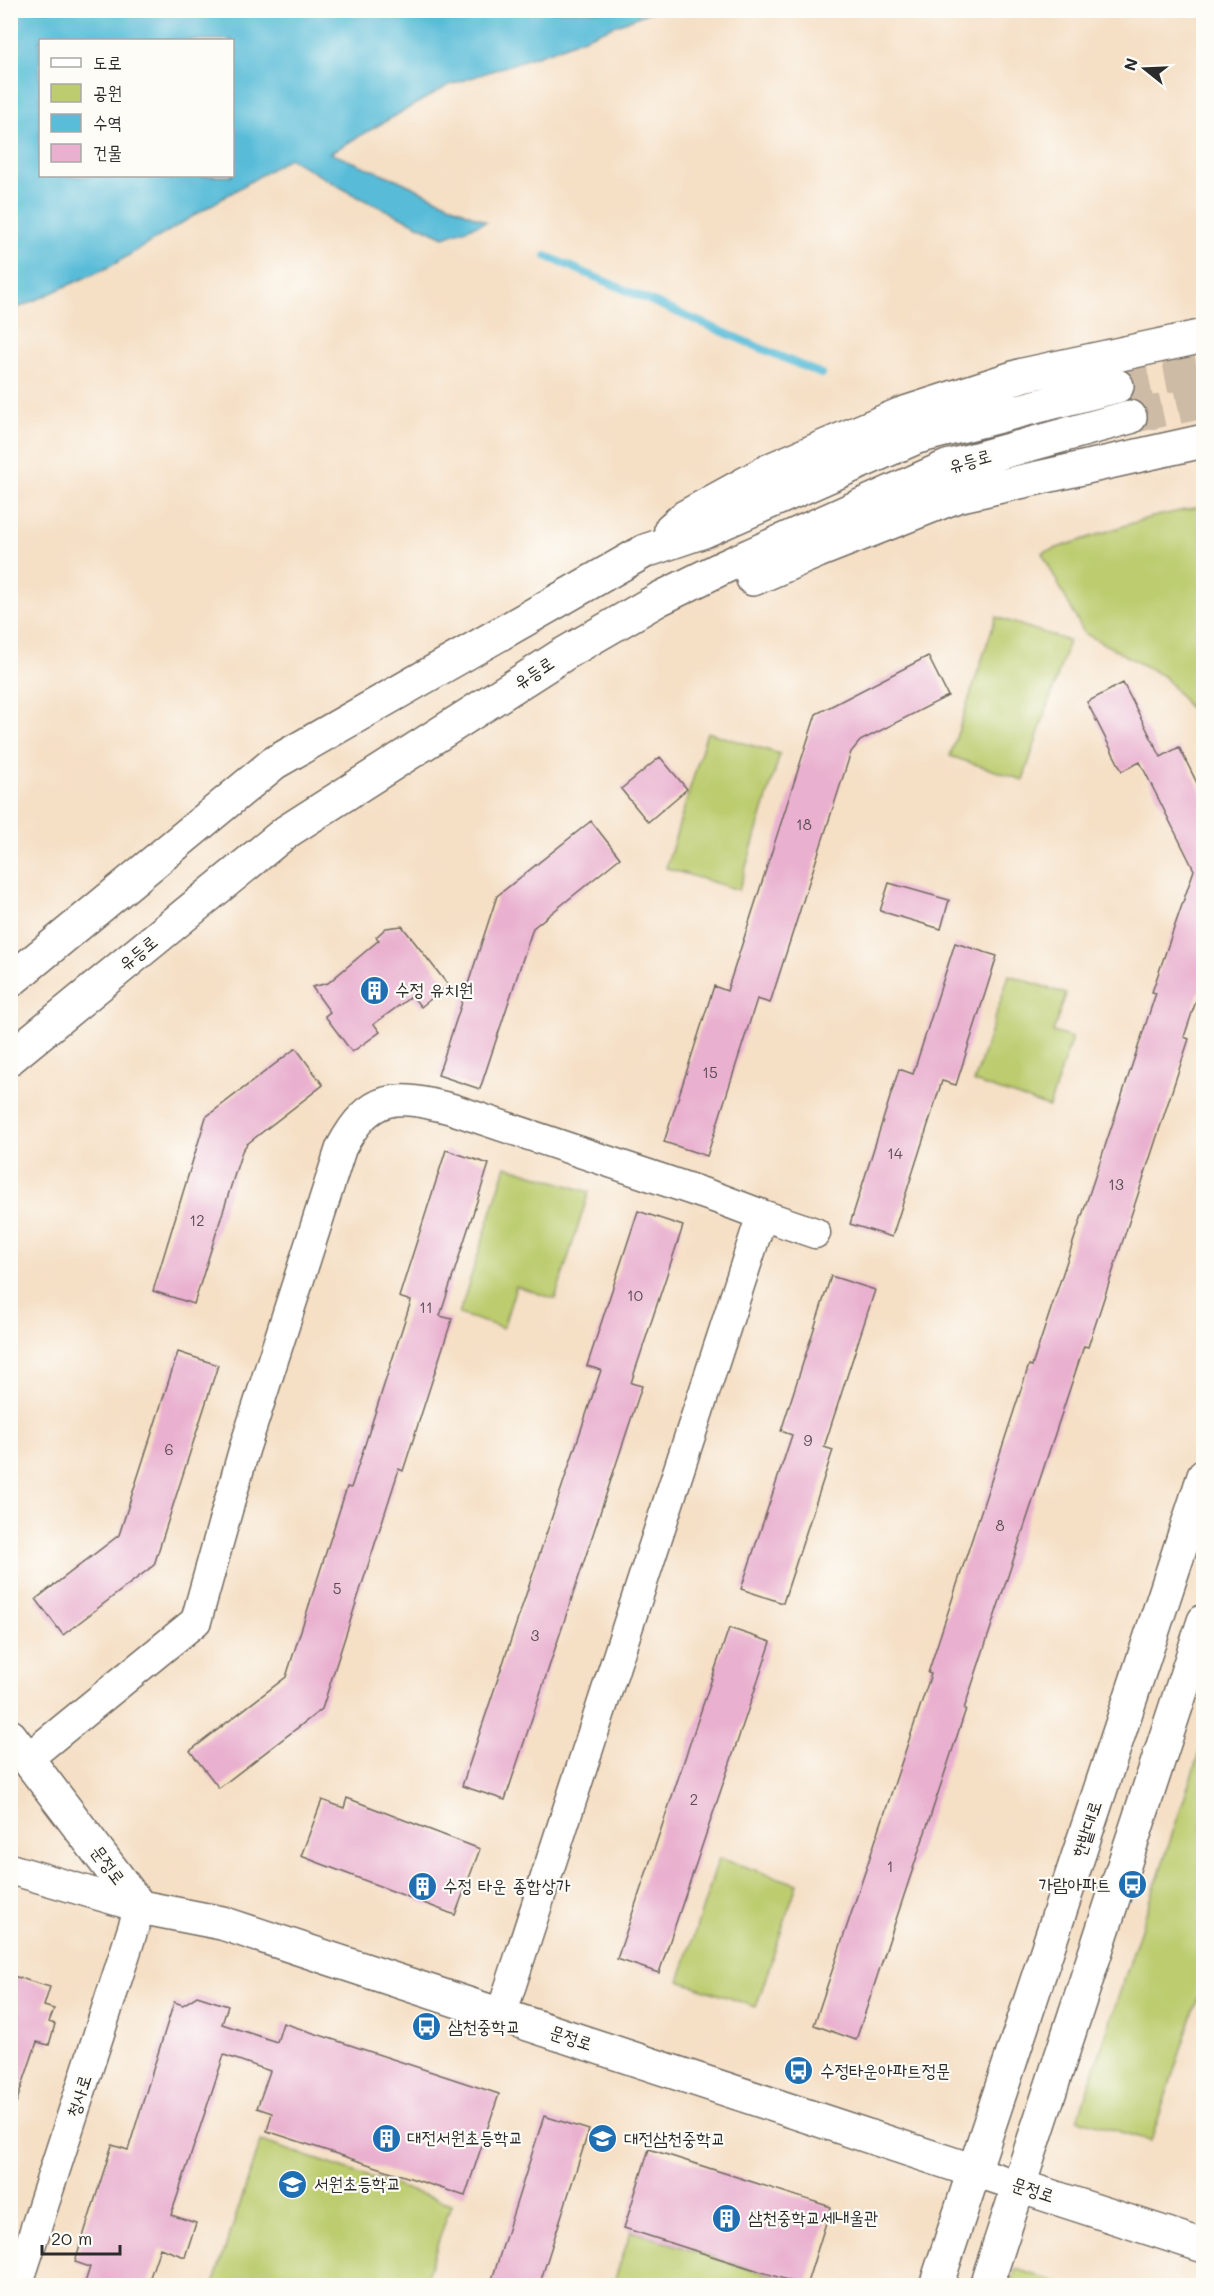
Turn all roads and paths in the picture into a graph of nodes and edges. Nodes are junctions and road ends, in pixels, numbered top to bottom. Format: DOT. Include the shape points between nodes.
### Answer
graph roads {
  1 [pos="1203,336"];
  2 [pos="1118,386"];
  3 [pos="1130,417"];
  4 [pos="1198,443"];
  5 [pos="645,551"];
  6 [pos="659,600"];
  7 [pos="10,981"];
  8 [pos="10,1059"];
  9 [pos="762,1215"];
  10 [pos="815,1233"];
  11 [pos="1203,1476"];
  12 [pos="1203,1621"];
  13 [pos="17,1749"];
  14 [pos="10,1869"];
  15 [pos="140,1907"];
  16 [pos="501,2015"];
  17 [pos="974,2170"];
  18 [pos="1019,2186"];
  19 [pos="1203,2246"];
  20 [pos="17,2286"];
  21 [pos="936,2286"];
  22 [pos="986,2286"];
  1 -- 5 [label="main road" via="1023,375 899,415 772,469 685,517"];
  2 -- 5 [label="main road, 유등로" via="917,437 704,531"];
  3 -- 6 [label="main road, 유등로" via="947,466"];
  4 -- 6 [label="main road" via="957,496 818,550 715,596"];
  5 -- 7 [label="main road, 유등로" via="274,764"];
  6 -- 8 [label="main road, 유등로" via="564,654 286,832"];
  9 -- 10 [label="street"];
  9 -- 13 [label="street" via="426,1102 383,1102 367,1111 353,1125 341,1148 244,1450 196,1621"];
  9 -- 16 [label="street"];
  11 -- 17 [label="main road, 한밭대로"];
  12 -- 18 [label="main road"];
  13 -- 15 [label="main road, 문정로"];
  14 -- 15 [label="street"];
  15 -- 16 [label="main road, 문정로" via="222,1923"];
  15 -- 20 [label="street, 청사로"];
  16 -- 17 [label="main road, 문정로"];
  17 -- 18 [label="street, 문정로"];
  17 -- 21 [label="main road, 한밭대로"];
  18 -- 19 [label="main road, 문정로"];
  18 -- 22 [label="main road"];
}
